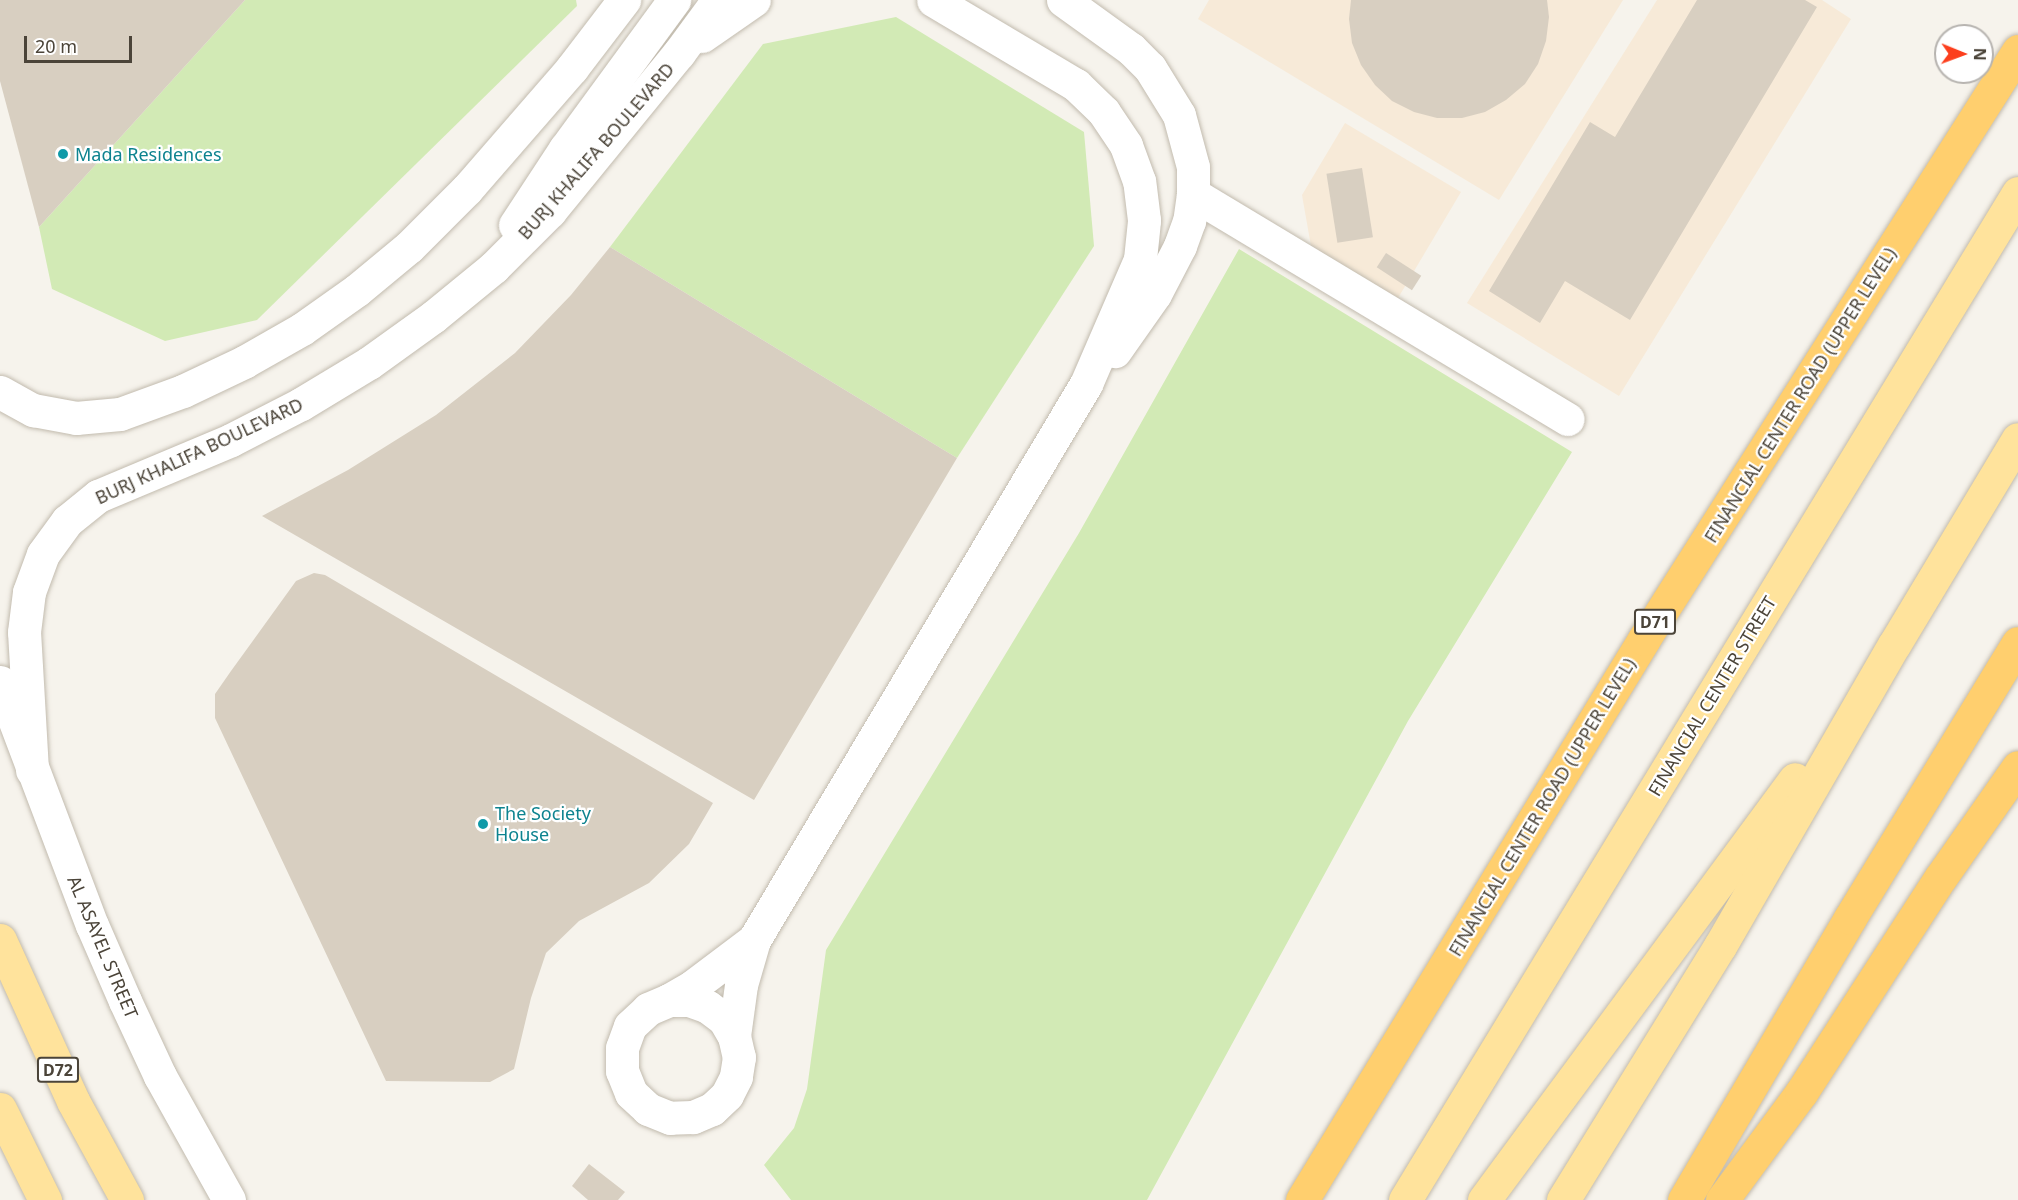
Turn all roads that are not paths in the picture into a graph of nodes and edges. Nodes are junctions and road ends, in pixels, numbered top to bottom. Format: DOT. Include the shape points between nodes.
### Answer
graph roads {
  1 [pos="674,0"];
  2 [pos="718,0"];
  3 [pos="754,0"];
  4 [pos="933,0"];
  5 [pos="1063,0"];
  6 [pos="621,3"];
  7 [pos="2018,51"];
  8 [pos="679,53"];
  9 [pos="2018,192"];
  10 [pos="1193,194"];
  11 [pos="494,267"];
  12 [pos="1086,384"];
  13 [pos="0,392"];
  14 [pos="1568,419"];
  15 [pos="2018,439"];
  16 [pos="2018,643"];
  17 [pos="1894,645"];
  18 [pos="0,682"];
  19 [pos="2018,766"];
  20 [pos="32,770"];
  21 [pos="0,940"];
  22 [pos="753,940"];
  23 [pos="669,1000"];
  24 [pos="734,1036"];
  25 [pos="0,1109"];
  26 [pos="45,1200"];
  27 [pos="127,1200"];
  28 [pos="229,1200"];
  29 [pos="1302,1200"];
  30 [pos="1405,1200"];
  31 [pos="1484,1200"];
  32 [pos="1563,1200"];
  33 [pos="1684,1200"];
  34 [pos="1722,1200"];
  1 -- 11 [label="street" via="539,187"];
  2 -- 8 [label="street, BURJ KHALIFA BOULEVARD"];
  3 -- 8 [label="street"];
  4 -- 12 [label="street" via="1076,86 1104,112 1126,145 1139,181 1144,220 1140,259"];
  5 -- 10 [label="street" via="1131,49 1166,90 1188,140"];
  6 -- 13 [label="street" via="565,77 467,189 409,248 302,329 183,391 120,414 76,418 33,410"];
  7 -- 29 [label="highway, FINANCIAL CENTER ROAD (UPPER LEVEL) / D71" via="1644,639"];
  8 -- 11 [label="street, BURJ KHALIFA BOULEVARD" via="550,210"];
  9 -- 30 [label="main road, FINANCIAL CENTER STREET"];
  10 -- 12 [label="street" via="1189,220 1169,271 1134,326"];
  10 -- 14 [label="street"];
  11 -- 20 [label="street, BURJ KHALIFA BOULEVARD" via="388,350 301,404 231,440 98,496 67,521 43,554 29,592 24,644"];
  12 -- 22 [label="street"];
  15 -- 17 [label="main road"];
  16 -- 33 [label="highway"];
  17 -- 31 [label="main road"];
  17 -- 32 [label="main road" via="1720,946"];
  18 -- 20 [label="street, AL ASAYEL STREET"];
  19 -- 34 [label="highway" via="1801,1093"];
  20 -- 28 [label="street, AL ASAYEL STREET" via="124,1001 165,1087"];
  21 -- 27 [label="main road, D72" via="73,1101"];
  22 -- 23 [label="street"];
  22 -- 24 [label="street" via="741,985"];
  23 -- 24 [label="street" via="689,1000 708,1007 724,1019"];
  23 -- 24 [label="street" via="648,1009 630,1026 622,1048 622,1071 631,1093 648,1109 670,1118 693,1117 712,1109 727,1095 736,1077 739,1057"];
  25 -- 26 [label="main road"];
}
